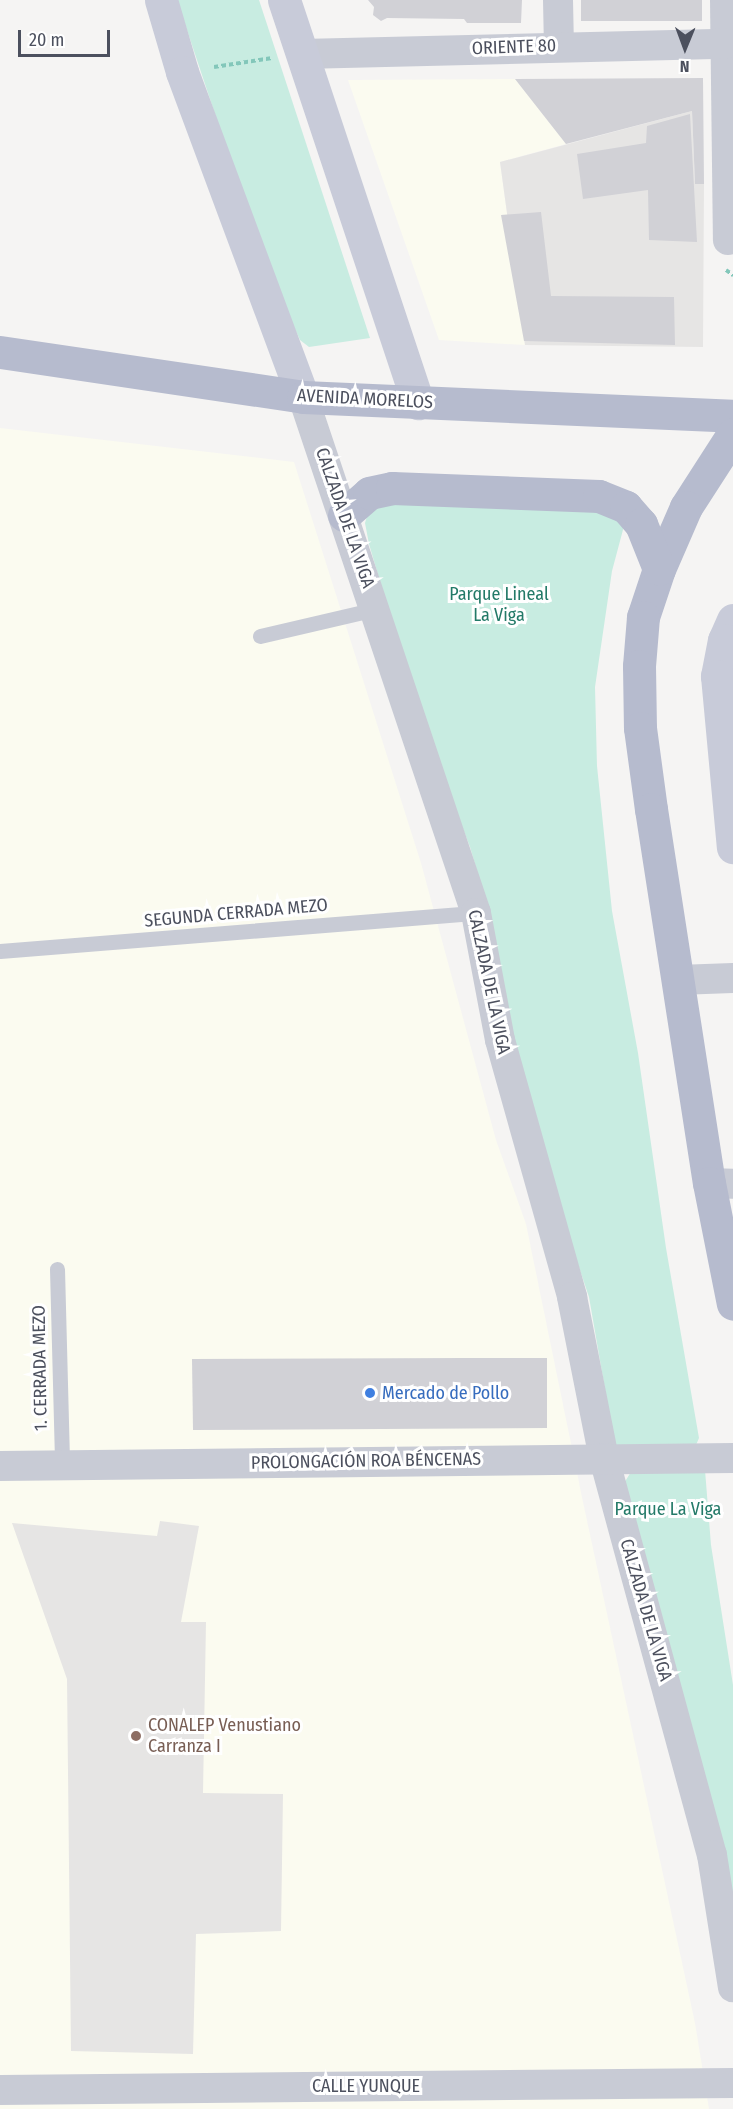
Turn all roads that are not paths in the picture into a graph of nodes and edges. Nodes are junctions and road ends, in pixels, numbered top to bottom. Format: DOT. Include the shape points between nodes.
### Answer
graph roads {
  1 [pos="161,0"];
  2 [pos="284,0"];
  3 [pos="558,0"];
  4 [pos="725,0"];
  5 [pos="725,44"];
  6 [pos="559,46"];
  7 [pos="302,54"];
  8 [pos="728,240"];
  9 [pos="0,352"];
  10 [pos="303,397"];
  11 [pos="418,403"];
  12 [pos="733,416"];
  13 [pos="733,434"];
  14 [pos="344,515"];
  15 [pos="659,569"];
  16 [pos="376,609"];
  17 [pos="733,620"];
  18 [pos="260,636"];
  19 [pos="727,732"];
  20 [pos="733,847"];
  21 [pos="476,913"];
  22 [pos="0,951"];
  23 [pos="733,978"];
  24 [pos="678,980"];
  25 [pos="721,1183"];
  26 [pos="733,1211"];
  27 [pos="57,1269"];
  28 [pos="733,1304"];
  29 [pos="604,1458"];
  30 [pos="733,1458"];
  31 [pos="62,1465"];
  32 [pos="0,1466"];
  33 [pos="733,1987"];
  34 [pos="733,2083"];
  35 [pos="0,2090"];
  36 [pos="56,2099"];
  1 -- 10 [label="main road, CALZADA DE LA VIGA" via="182,72"];
  2 -- 7 [label="main road"];
  3 -- 6 [label="street"];
  4 -- 5 [label="street"];
  5 -- 6 [label="street, ORIENTE 80"];
  5 -- 8 [label="street"];
  6 -- 7 [label="street, ORIENTE 80"];
  7 -- 11 [label="main road"];
  9 -- 10 [label="main road, AVENIDA MORELOS"];
  10 -- 11 [label="main road, AVENIDA MORELOS"];
  10 -- 14 [label="street, CALZADA DE LA VIGA"];
  11 -- 12 [label="main road, AVENIDA MORELOS"];
  13 -- 15 [label="main road" via="686,507"];
  14 -- 15 [label="main road" via="369,493 392,488 599,496 626,507 641,524"];
  14 -- 16 [label="street, CALZADA DE LA VIGA"];
  15 -- 24 [label="main road" via="644,617 639,666 640,728"];
  16 -- 18 [label="lane"];
  16 -- 21 [label="street, CALZADA DE LA VIGA"];
  17 -- 19 [label="main road" via="724,640 717,676"];
  19 -- 20 [label="main road"];
  21 -- 22 [label="lane, SEGUNDA CERRADA MEZO"];
  21 -- 29 [label="street, CALZADA DE LA VIGA" via="500,1040 572,1297"];
  23 -- 24 [label="street"];
  24 -- 25 [label="main road"];
  25 -- 26 [label="main road"];
  25 -- 28 [label="main road"];
  27 -- 31 [label="lane, 1. CERRADA MEZO"];
  29 -- 30 [label="street, PROLONGACIÓN ROA BÉNCENAS"];
  29 -- 31 [label="street, PROLONGACIÓN ROA BÉNCENAS"];
  29 -- 33 [label="street, CALZADA DE LA VIGA" via="712,1855"];
  31 -- 32 [label="street, PROLONGACIÓN ROA BÉNCENAS"];
  34 -- 36 [label="street, CALLE YUNQUE"];
  35 -- 36 [label="street, CALLE YUNQUE"];
}
